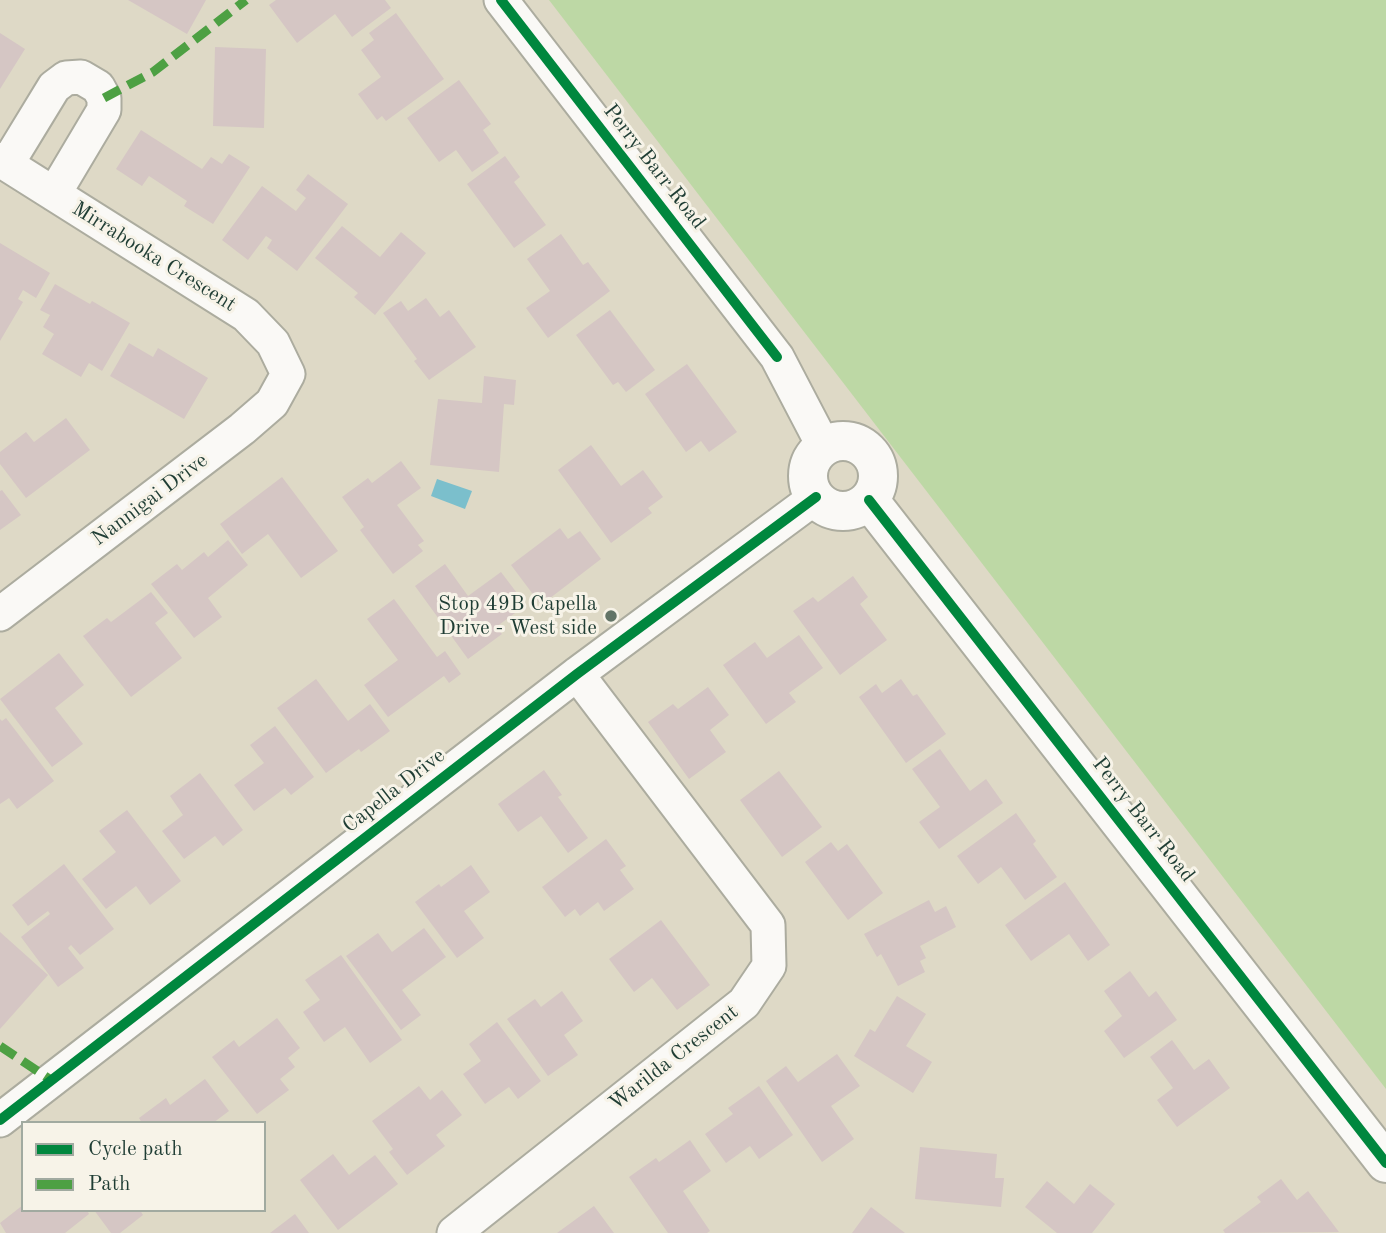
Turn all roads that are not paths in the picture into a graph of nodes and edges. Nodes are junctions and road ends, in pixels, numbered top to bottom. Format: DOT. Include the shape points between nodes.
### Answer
graph roads {
  1 [pos="501,0"];
  2 [pos="3,162"];
  3 [pos="54,194"];
  4 [pos="288,374"];
  5 [pos="824,447"];
  6 [pos="816,497"];
  7 [pos="869,500"];
  8 [pos="0,614"];
  9 [pos="577,674"];
  10 [pos="0,1120"];
  11 [pos="1386,1163"];
  12 [pos="454,1233"];
  1 -- 5 [label="street, Perry Barr Road" via="777,357"];
  2 -- 3 [label="street, Mirrabooka Crescent"];
  2 -- 3 [label="street" via="54,87 66,78 81,77 98,87 104,110"];
  3 -- 4 [label="street, Mirrabooka Crescent" via="246,316 273,343"];
  4 -- 8 [label="street, Nannigai Drive" via="272,403 242,429"];
  5 -- 6 [label="street" via="810,465 808,476"];
  5 -- 7 [label="street" via="845,441 866,449 878,480"];
  6 -- 7 [label="street" via="836,510 859,507"];
  6 -- 9 [label="street, Capella Drive"];
  7 -- 11 [label="street, Perry Barr Road"];
  9 -- 10 [label="street, Capella Drive"];
  9 -- 12 [label="street, Warilda Crescent" via="768,925 769,966 744,1003"];
}
